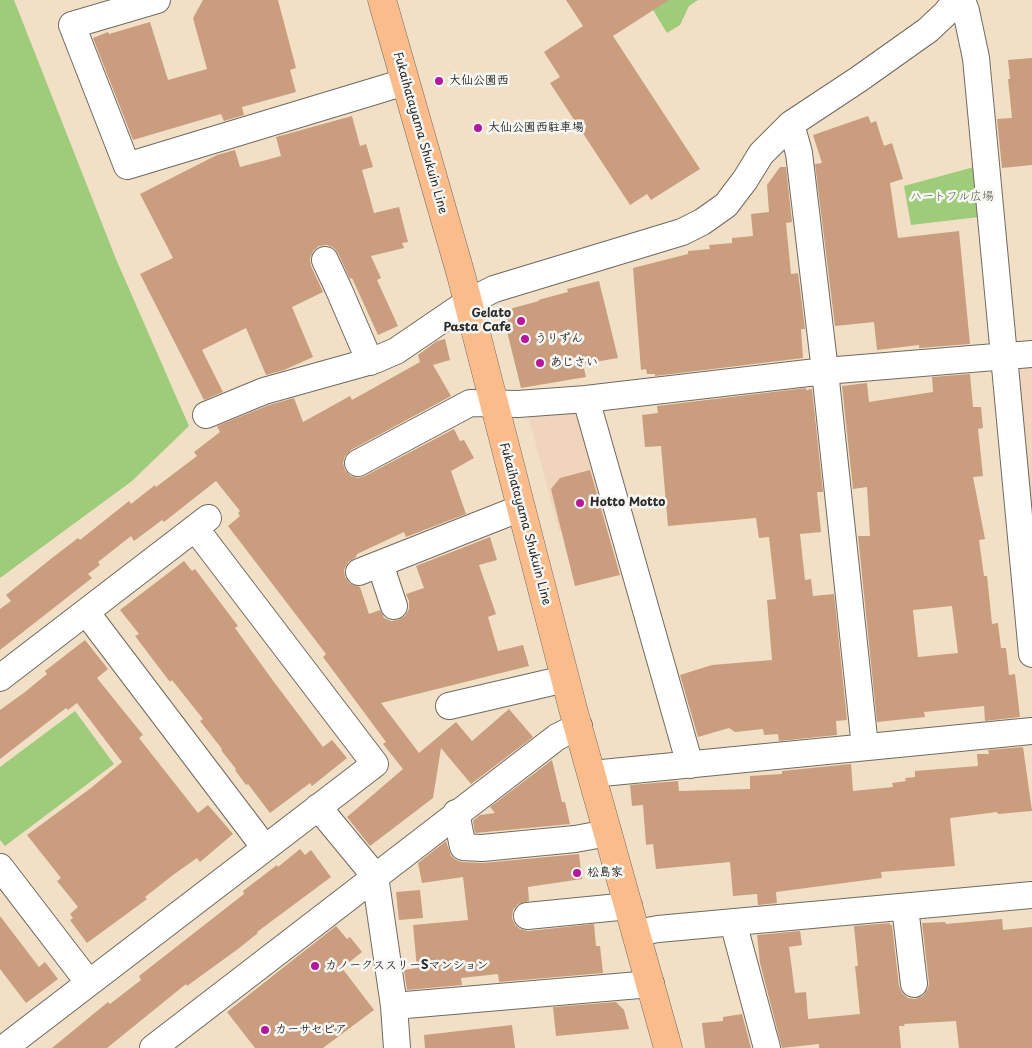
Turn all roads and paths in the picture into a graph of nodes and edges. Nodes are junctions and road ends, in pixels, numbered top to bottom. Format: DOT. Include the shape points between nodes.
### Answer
graph roads {
  1 [pos="157,0"];
  2 [pos="382,0"];
  3 [pos="956,0"];
  4 [pos="962,0"];
  5 [pos="405,82"];
  6 [pos="791,124"];
  7 [pos="325,260"];
  8 [pos="468,302"];
  9 [pos="1032,354"];
  10 [pos="1003,356"];
  11 [pos="370,362"];
  12 [pos="825,371"];
  13 [pos="586,399"];
  14 [pos="493,404"];
  15 [pos="206,415"];
  16 [pos="358,463"];
  17 [pos="521,508"];
  18 [pos="394,606"];
  19 [pos="86,612"];
  20 [pos="1032,654"];
  21 [pos="0,678"];
  22 [pos="565,679"];
  23 [pos="449,706"];
  24 [pos="578,726"];
  25 [pos="1032,732"];
  26 [pos="865,747"];
  27 [pos="690,765"];
  28 [pos="592,774"];
  29 [pos="318,807"];
  30 [pos="456,813"];
  31 [pos="608,833"];
  32 [pos="265,848"];
  33 [pos="0,867"];
  34 [pos="375,876"];
  35 [pos="1032,895"];
  36 [pos="629,906"];
  37 [pos="905,907"];
  38 [pos="527,916"];
  39 [pos="733,922"];
  40 [pos="636,933"];
  41 [pos="89,983"];
  42 [pos="651,984"];
  43 [pos="914,984"];
  44 [pos="394,1006"];
  45 [pos="4,1048"];
  46 [pos="153,1048"];
  47 [pos="397,1048"];
  48 [pos="668,1048"];
  49 [pos="767,1048"];
  1 -- 5 [label="street" via="72,25 127,166"];
  2 -- 5 [label="main road, Fukaihatayama Shukuin Line"];
  3 -- 6 [label="street" via="928,30"];
  4 -- 10 [label="street" via="976,58"];
  5 -- 8 [label="main road, Fukaihatayama Shukuin Line"];
  6 -- 8 [label="street" via="761,154 726,205 702,222 682,232 494,289"];
  6 -- 12 [label="street" via="799,153"];
  7 -- 11 [label="street"];
  8 -- 11 [label="street" via="405,346"];
  8 -- 14 [label="main road, Fukaihatayama Shukuin Line"];
  9 -- 10 [label="street"];
  10 -- 12 [label="street"];
  10 -- 20 [label="street"];
  11 -- 15 [label="street" via="264,390"];
  12 -- 13 [label="street"];
  12 -- 26 [label="street"];
  13 -- 14 [label="street"];
  13 -- 27 [label="street"];
  14 -- 16 [label="street" via="470,403"];
  14 -- 17 [label="main road, Fukaihatayama Shukuin Line"];
  17 -- 18 [label="street" via="370,568"];
  17 -- 22 [label="main road, Fukaihatayama Shukuin Line"];
  19 -- 21 [label="street"];
  19 -- 29 [label="street" via="201,523 375,764"];
  19 -- 32 [label="street"];
  22 -- 23 [label="street"];
  22 -- 24 [label="main road, Fukaihatayama Shukuin Line"];
  24 -- 28 [label="main road, Fukaihatayama Shukuin Line"];
  24 -- 30 [label="street" via="557,736"];
  25 -- 26 [label="street"];
  26 -- 27 [label="street"];
  27 -- 28 [label="street"];
  28 -- 31 [label="main road, Fukaihatayama Shukuin Line"];
  29 -- 32 [label="street"];
  29 -- 34 [label="street"];
  30 -- 31 [label="street" via="463,847 556,841"];
  30 -- 34 [label="street"];
  31 -- 36 [label="main road, Fukaihatayama Shukuin Line"];
  32 -- 41 [label="street"];
  33 -- 41 [label="street"];
  34 -- 44 [label="street"];
  34 -- 46 [label="street"];
  35 -- 37 [label="street"];
  36 -- 38 [label="street"];
  36 -- 40 [label="main road, Fukaihatayama Shukuin Line"];
  37 -- 39 [label="street"];
  37 -- 43 [label="street"];
  39 -- 40 [label="street"];
  39 -- 49 [label="street"];
  40 -- 42 [label="main road, Fukaihatayama Shukuin Line"];
  41 -- 45 [label="street"];
  42 -- 44 [label="street"];
  42 -- 48 [label="main road, Fukaihatayama Shukuin Line"];
  44 -- 47 [label="street"];
}
